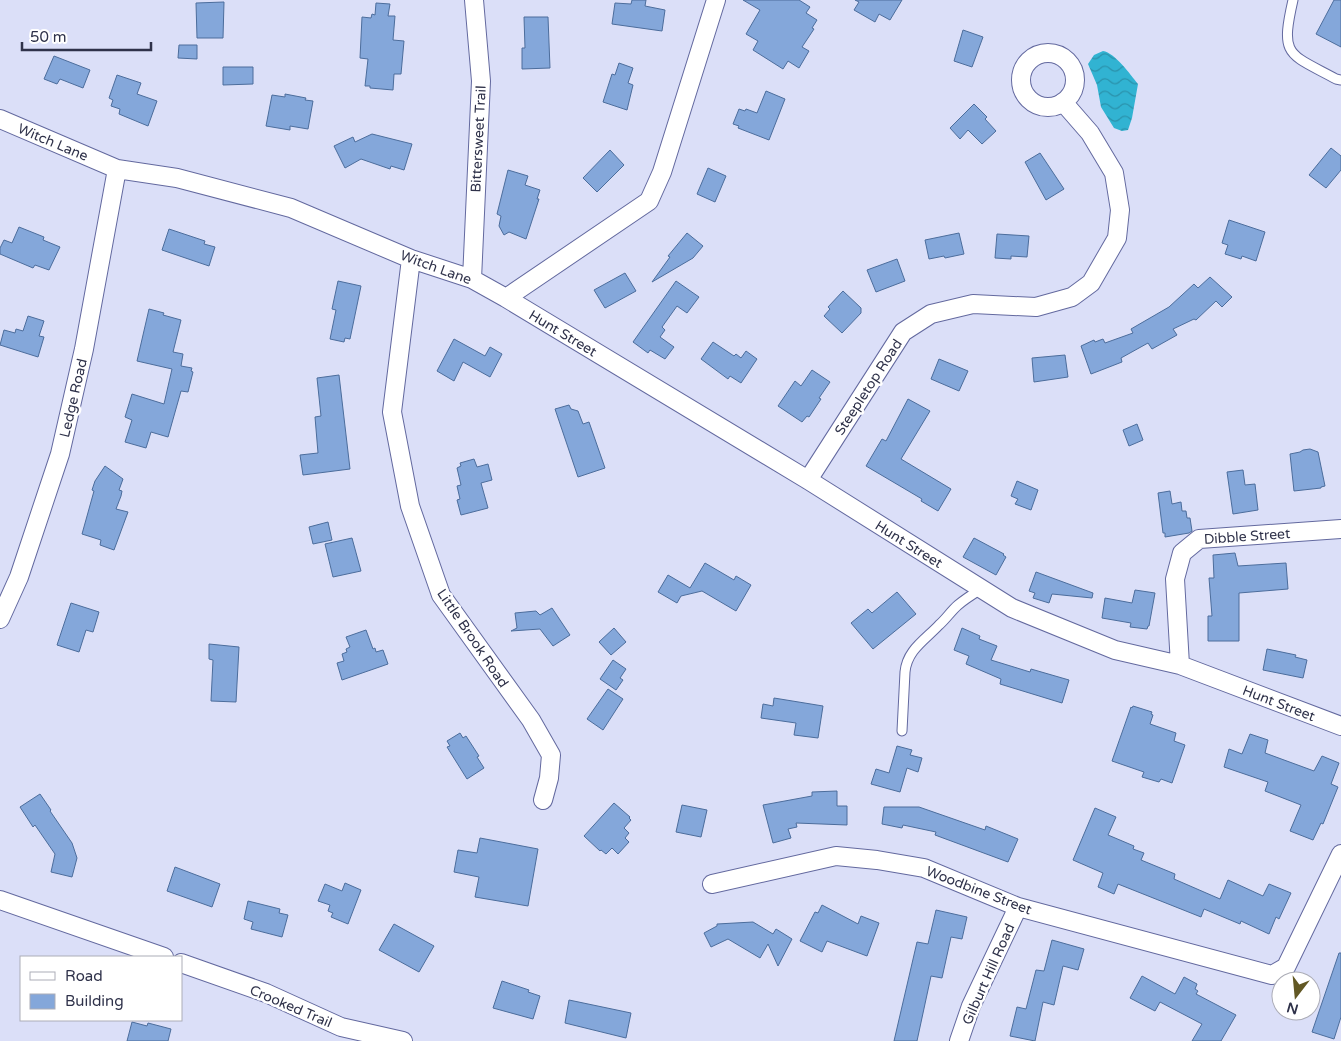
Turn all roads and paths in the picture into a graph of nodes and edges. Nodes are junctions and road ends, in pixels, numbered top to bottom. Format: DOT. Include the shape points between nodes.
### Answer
graph roads {
  1 [pos="474,0"];
  2 [pos="716,0"];
  3 [pos="1292,0"];
  4 [pos="1341,80"];
  5 [pos="1063,102"];
  6 [pos="0,119"];
  7 [pos="117,169"];
  8 [pos="411,259"];
  9 [pos="472,278"];
  10 [pos="506,298"];
  11 [pos="808,480"];
  12 [pos="1341,529"];
  13 [pos="981,588"];
  14 [pos="0,619"];
  15 [pos="1180,665"];
  16 [pos="1341,726"];
  17 [pos="902,732"];
  18 [pos="543,800"];
  19 [pos="1341,854"];
  20 [pos="712,884"];
  21 [pos="0,900"];
  22 [pos="1018,907"];
  23 [pos="161,956"];
  24 [pos="182,964"];
  25 [pos="403,1041"];
  26 [pos="959,1041"];
  1 -- 9 [label="street, Bittersweet Trail" via="481,81"];
  2 -- 10 [label="street" via="650,201"];
  3 -- 4 [label="lane" via="1286,36 1288,47 1301,60"];
  5 -- 11 [label="street, Steepletop Road" via="1090,133 1114,173 1120,210 1117,238 1091,283 1072,297 1036,307 973,304 930,314 903,332"];
  6 -- 7 [label="street, Witch Lane"];
  7 -- 8 [label="street, Witch Lane" via="177,178 291,208"];
  7 -- 14 [label="street, Ledge Road" via="84,349 60,454 19,577"];
  8 -- 9 [label="street, Witch Lane"];
  8 -- 18 [label="street, Little Brook Road" via="392,412 410,506 441,595 531,720 551,755"];
  9 -- 10 [label="street, Witch Lane"];
  10 -- 11 [label="street, Hunt Street"];
  11 -- 13 [label="street, Hunt Street"];
  12 -- 15 [label="street, Dibble Street" via="1199,539 1182,553 1174,579"];
  13 -- 15 [label="street, Hunt Street" via="1012,608 1115,650"];
  13 -- 17 [label="lane" via="958,604 909,656 905,672"];
  15 -- 16 [label="street, Hunt Street"];
  19 -- 22 [label="street, Woodbine Street" via="1286,968 1272,975"];
  20 -- 22 [label="street, Woodbine Street" via="836,856 924,868"];
  21 -- 23 [label="street"];
  22 -- 26 [label="street, Gilburt Hill Road" via="971,1006"];
  24 -- 25 [label="street, Crooked Trail" via="266,993 341,1027"];
}
